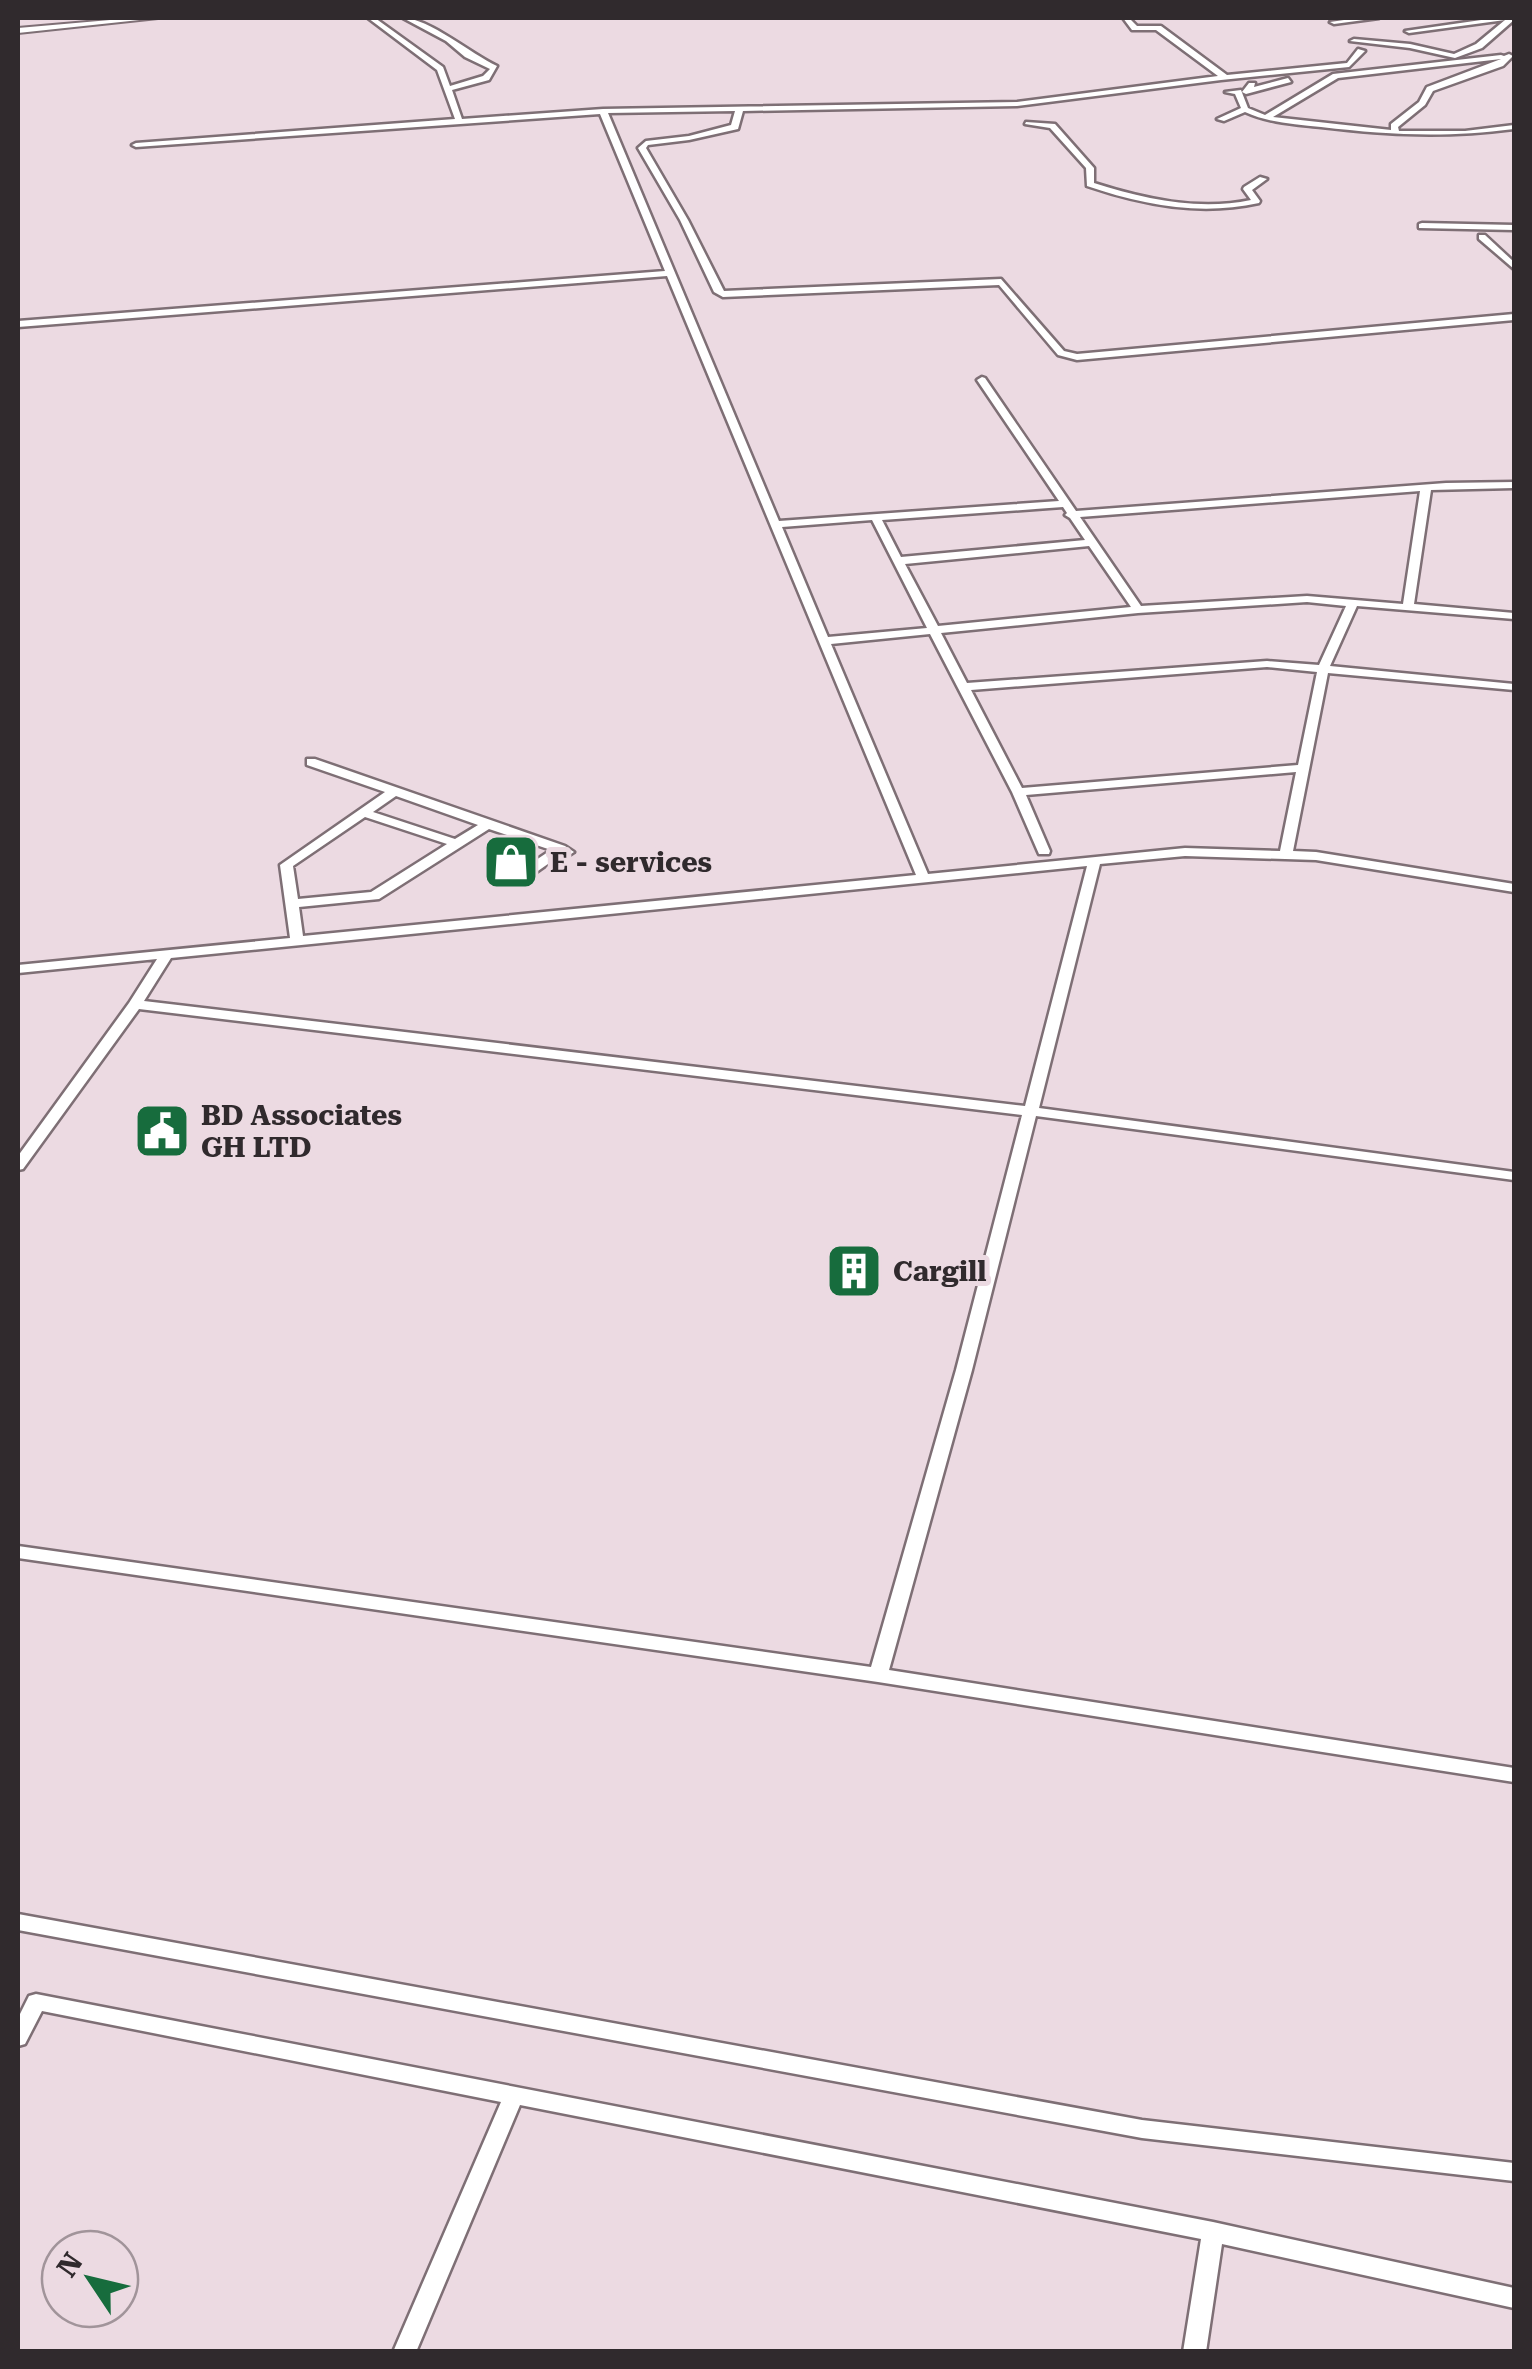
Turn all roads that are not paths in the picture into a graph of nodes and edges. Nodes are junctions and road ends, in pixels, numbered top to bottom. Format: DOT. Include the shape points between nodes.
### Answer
graph roads {
  1 [pos="154,18"];
  2 [pos="370,18"];
  3 [pos="406,18"];
  4 [pos="1126,18"];
  5 [pos="1375,18"];
  6 [pos="1509,18"];
  7 [pos="1334,22"];
  8 [pos="1483,22"];
  9 [pos="1408,31"];
  10 [pos="18,32"];
  11 [pos="1463,34"];
  12 [pos="1354,41"];
  13 [pos="1361,50"];
  14 [pos="1512,56"];
  15 [pos="1332,77"];
  16 [pos="1223,78"];
  17 [pos="1252,85"];
  18 [pos="450,88"];
  19 [pos="1230,92"];
  20 [pos="740,107"];
  21 [pos="1245,108"];
  22 [pos="603,111"];
  23 [pos="1265,118"];
  24 [pos="1221,119"];
  25 [pos="459,120"];
  26 [pos="1029,124"];
  27 [pos="1514,126"];
  28 [pos="1395,133"];
  29 [pos="136,145"];
  30 [pos="1263,179"];
  31 [pos="1422,226"];
  32 [pos="1514,228"];
  33 [pos="1482,237"];
  34 [pos="1514,266"];
  35 [pos="670,271"];
  36 [pos="1514,317"];
  37 [pos="18,322"];
  38 [pos="982,380"];
  39 [pos="1514,485"];
  40 [pos="1426,488"];
  41 [pos="1067,509"];
  42 [pos="876,518"];
  43 [pos="775,524"];
  44 [pos="1091,543"];
  45 [pos="898,560"];
  46 [pos="1353,602"];
  47 [pos="1408,606"];
  48 [pos="1138,610"];
  49 [pos="1514,616"];
  50 [pos="932,629"];
  51 [pos="826,641"];
  52 [pos="1323,670"];
  53 [pos="964,687"];
  54 [pos="1514,688"];
  55 [pos="312,762"];
  56 [pos="1301,768"];
  57 [pos="394,792"];
  58 [pos="1018,792"];
  59 [pos="362,812"];
  60 [pos="489,824"];
  61 [pos="458,844"];
  62 [pos="1044,852"];
  63 [pos="1286,854"];
  64 [pos="1095,860"];
  65 [pos="523,876"];
  66 [pos="922,876"];
  67 [pos="1514,888"];
  68 [pos="290,904"];
  69 [pos="296,938"];
  70 [pos="167,954"];
  71 [pos="122,958"];
  72 [pos="18,970"];
  73 [pos="148,981"];
  74 [pos="136,1004"];
  75 [pos="1029,1111"];
  76 [pos="18,1166"];
  77 [pos="1514,1176"];
  78 [pos="18,1552"];
  79 [pos="878,1675"];
  80 [pos="1514,1774"];
  81 [pos="18,1922"];
  82 [pos="27,2000"];
  83 [pos="18,2038"];
  84 [pos="513,2098"];
  85 [pos="1514,2172"];
  86 [pos="1213,2232"];
  87 [pos="1514,2298"];
  88 [pos="404,2352"];
  89 [pos="1194,2352"];
  1 -- 10 [label="main road"];
  2 -- 18 [label="street" via="435,64"];
  3 -- 18 [label="street" via="494,68 486,78"];
  4 -- 16 [label="street" via="1135,28 1158,28"];
  5 -- 7 [label="street"];
  6 -- 8 [label="street"];
  6 -- 12 [label="street" via="1479,46 1456,56"];
  8 -- 9 [label="street"];
  8 -- 11 [label="street"];
  13 -- 16 [label="street" via="1349,65"];
  14 -- 15 [label="street"];
  14 -- 28 [label="street" via="1430,89 1396,122"];
  15 -- 17 [label="street" via="1246,92"];
  15 -- 23 [label="street"];
  16 -- 20 [label="street" via="1017,104"];
  18 -- 25 [label="street"];
  19 -- 21 [label="street" via="1238,92"];
  20 -- 22 [label="street"];
  20 -- 36 [label="street" via="735,127 642,148 723,294 1001,282 1060,353 1076,356"];
  21 -- 23 [label="street"];
  21 -- 24 [label="street"];
  22 -- 25 [label="street"];
  22 -- 35 [label="street"];
  23 -- 28 [label="street"];
  25 -- 29 [label="street"];
  26 -- 30 [label="street" via="1052,126 1090,168 1090,184 1133,196 1234,206 1256,201 1247,189"];
  27 -- 28 [label="street"];
  31 -- 32 [label="street"];
  33 -- 34 [label="street"];
  35 -- 37 [label="street"];
  35 -- 43 [label="street"];
  38 -- 41 [label="street"];
  39 -- 40 [label="street"];
  40 -- 41 [label="street"];
  40 -- 47 [label="street"];
  41 -- 42 [label="street"];
  41 -- 44 [label="street"];
  42 -- 43 [label="street"];
  42 -- 45 [label="street"];
  43 -- 51 [label="street"];
  44 -- 45 [label="street"];
  44 -- 48 [label="street"];
  45 -- 50 [label="street"];
  46 -- 47 [label="street"];
  46 -- 48 [label="street"];
  46 -- 52 [label="street"];
  47 -- 49 [label="street"];
  48 -- 50 [label="street"];
  50 -- 51 [label="street"];
  50 -- 53 [label="street"];
  51 -- 66 [label="street"];
  52 -- 53 [label="street" via="1212,666"];
  52 -- 54 [label="street"];
  52 -- 56 [label="street"];
  53 -- 58 [label="street"];
  55 -- 57 [label="street"];
  56 -- 58 [label="street"];
  56 -- 63 [label="street"];
  57 -- 59 [label="street"];
  57 -- 60 [label="street"];
  58 -- 62 [label="street"];
  59 -- 61 [label="street"];
  59 -- 68 [label="street" via="286,865"];
  60 -- 61 [label="street"];
  60 -- 65 [label="street" via="564,850"];
  61 -- 68 [label="street" via="374,896"];
  63 -- 64 [label="street" via="1186,852"];
  63 -- 67 [label="street"];
  64 -- 66 [label="street"];
  64 -- 75 [label="street"];
  66 -- 69 [label="street"];
  68 -- 69 [label="street"];
  69 -- 70 [label="street"];
  70 -- 71 [label="street"];
  70 -- 73 [label="street"];
  71 -- 72 [label="street"];
  71 -- 73 [label="street"];
  73 -- 74 [label="street"];
  74 -- 75 [label="street"];
  74 -- 76 [label="street"];
  75 -- 77 [label="street"];
  75 -- 79 [label="street"];
  78 -- 79 [label="street"];
  79 -- 80 [label="street"];
  81 -- 85 [label="street" via="1142,2129"];
  82 -- 83 [label="street"];
  82 -- 84 [label="street"];
  84 -- 86 [label="street"];
  84 -- 88 [label="street"];
  86 -- 87 [label="street"];
  86 -- 89 [label="street"];
}
